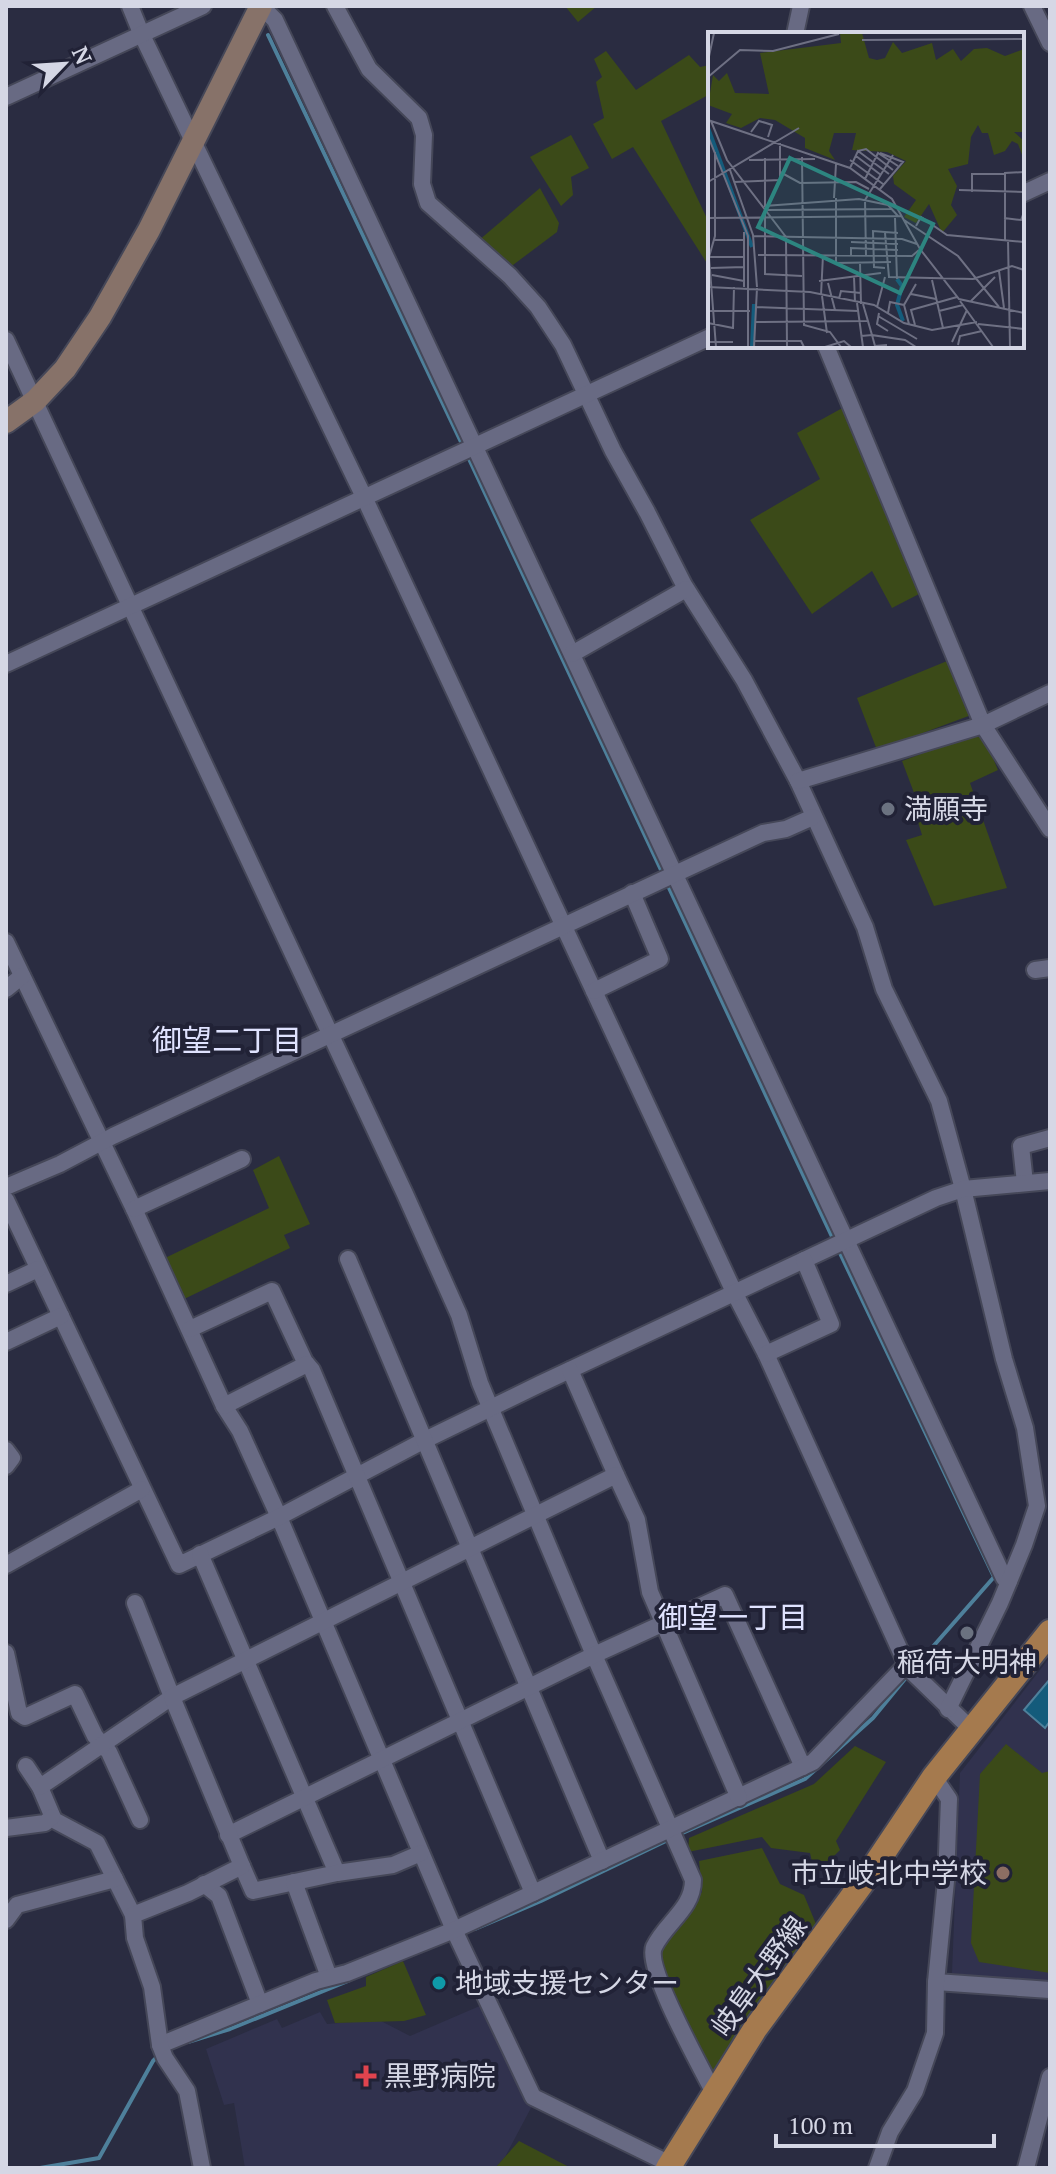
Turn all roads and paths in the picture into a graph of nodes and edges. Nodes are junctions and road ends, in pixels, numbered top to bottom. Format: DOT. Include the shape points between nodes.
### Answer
graph roads {
  1 [pos="130,6"];
  2 [pos="203,6"];
  3 [pos="261,6"];
  4 [pos="335,6"];
  5 [pos="801,6"];
  6 [pos="1032,6"];
  7 [pos="795,32"];
  8 [pos="141,33"];
  9 [pos="1050,43"];
  10 [pos="6,97"];
  11 [pos="194,140"];
  12 [pos="1050,181"];
  13 [pos="1024,193"];
  14 [pos="708,338"];
  15 [pos="6,340"];
  16 [pos="827,348"];
  17 [pos="584,394"];
  18 [pos="35,401"];
  19 [pos="6,422"];
  20 [pos="474,445"];
  21 [pos="364,497"];
  22 [pos="686,589"];
  23 [pos="132,605"];
  24 [pos="572,654"];
  25 [pos="6,664"];
  26 [pos="1050,693"];
  27 [pos="983,725"];
  28 [pos="798,781"];
  29 [pos="813,817"];
  30 [pos="1050,829"];
  31 [pos="675,874"];
  32 [pos="632,893"];
  33 [pos="564,926"];
  34 [pos="6,942"];
  35 [pos="22,976"];
  36 [pos="6,989"];
  37 [pos="594,991"];
  38 [pos="333,1035"];
  39 [pos="1050,1138"];
  40 [pos="103,1142"];
  41 [pos="242,1159"];
  42 [pos="1050,1181"];
  43 [pos="1025,1183"];
  44 [pos="6,1187"];
  45 [pos="963,1189"];
  46 [pos="6,1200"];
  47 [pos="134,1209"];
  48 [pos="846,1241"];
  49 [pos="348,1259"];
  50 [pos="804,1260"];
  51 [pos="38,1269"];
  52 [pos="6,1284"];
  53 [pos="734,1292"];
  54 [pos="61,1316"];
  55 [pos="190,1329"];
  56 [pos="6,1342"];
  57 [pos="766,1354"];
  58 [pos="307,1364"];
  59 [pos="570,1370"];
  60 [pos="224,1406"];
  61 [pos="492,1408"];
  62 [pos="425,1440"];
  63 [pos="6,1450"];
  64 [pos="6,1466"];
  65 [pos="616,1475"];
  66 [pos="357,1478"];
  67 [pos="142,1489"];
  68 [pos="537,1516"];
  69 [pos="279,1517"];
  70 [pos="470,1549"];
  71 [pos="200,1554"];
  72 [pos="6,1565"];
  73 [pos="1009,1581"];
  74 [pos="402,1584"];
  75 [pos="135,1603"];
  76 [pos="323,1623"];
  77 [pos="663,1623"];
  78 [pos="1050,1632"];
  79 [pos="6,1653"];
  80 [pos="594,1655"];
  81 [pos="247,1661"];
  82 [pos="907,1664"];
  83 [pos="529,1687"];
  84 [pos="172,1697"];
  85 [pos="948,1709"];
  86 [pos="461,1721"];
  87 [pos="971,1729"];
  88 [pos="101,1745"];
  89 [pos="380,1759"];
  90 [pos="26,1766"];
  91 [pos="803,1767"];
  92 [pos="934,1777"];
  93 [pos="40,1787"];
  94 [pos="305,1797"];
  95 [pos="739,1798"];
  96 [pos="52,1817"];
  97 [pos="140,1820"];
  98 [pos="6,1828"];
  99 [pos="670,1829"];
  100 [pos="228,1835"];
  101 [pos="421,1853"];
  102 [pos="602,1861"];
  103 [pos="242,1866"];
  104 [pos="337,1873"];
  105 [pos="115,1879"];
  106 [pos="294,1882"];
  107 [pos="204,1884"];
  108 [pos="533,1893"];
  109 [pos="133,1915"];
  110 [pos="6,1920"];
  111 [pos="454,1930"];
  112 [pos="329,1977"];
  113 [pos="936,1982"];
  114 [pos="1050,1990"];
  115 [pos="260,2004"];
  116 [pos="160,2045"];
  117 [pos="1050,2077"];
  118 [pos="714,2093"];
  119 [pos="669,2166"];
  120 [pos="202,2168"];
  121 [pos="877,2168"];
  122 [pos="1026,2168"];
  1 -- 8 [label="street"];
  2 -- 8 [label="street"];
  3 -- 11 [label="street"];
  3 -- 20 [label="street" via="275,20"];
  4 -- 17 [label="street" via="369,69 419,118 428,203 538,307 563,345"];
  5 -- 7 [label="street"];
  6 -- 9 [label="street"];
  8 -- 10 [label="street"];
  8 -- 11 [label="street"];
  11 -- 18 [label="street" via="100,317 65,369"];
  11 -- 21 [label="street"];
  12 -- 13 [label="street"];
  14 -- 17 [label="street"];
  15 -- 18 [label="street"];
  16 -- 27 [label="street"];
  17 -- 20 [label="street"];
  17 -- 22 [label="street"];
  18 -- 19 [label="street"];
  18 -- 23 [label="street"];
  20 -- 21 [label="street"];
  20 -- 24 [label="street"];
  21 -- 23 [label="street"];
  21 -- 33 [label="street"];
  22 -- 24 [label="street"];
  22 -- 28 [label="street" via="744,680"];
  23 -- 25 [label="street"];
  23 -- 38 [label="street"];
  24 -- 31 [label="street"];
  26 -- 27 [label="street"];
  27 -- 28 [label="street"];
  27 -- 30 [label="street"];
  28 -- 29 [label="street"];
  29 -- 31 [label="street" via="763,833"];
  29 -- 45 [label="street" via="865,927 884,989 939,1101"];
  31 -- 32 [label="street"];
  31 -- 48 [label="street"];
  32 -- 33 [label="street"];
  32 -- 37 [label="street" via="660,959"];
  33 -- 37 [label="street"];
  33 -- 38 [label="street"];
  34 -- 35 [label="street"];
  35 -- 36 [label="street"];
  35 -- 40 [label="street"];
  37 -- 53 [label="street"];
  38 -- 40 [label="street"];
  38 -- 61 [label="street" via="459,1315"];
  39 -- 43 [label="street" via="1021,1146"];
  40 -- 44 [label="street"];
  40 -- 47 [label="street"];
  41 -- 47 [label="street"];
  42 -- 43 [label="street"];
  43 -- 45 [label="street"];
  45 -- 48 [label="street"];
  45 -- 73 [label="street" via="1034,1475 1037,1506"];
  46 -- 51 [label="street"];
  47 -- 55 [label="street"];
  48 -- 50 [label="street"];
  48 -- 73 [label="street"];
  49 -- 62 [label="street"];
  50 -- 53 [label="street"];
  50 -- 57 [label="street" via="831,1324"];
  51 -- 52 [label="street"];
  51 -- 54 [label="street"];
  53 -- 57 [label="street"];
  53 -- 59 [label="street"];
  54 -- 56 [label="street"];
  54 -- 67 [label="street"];
  55 -- 58 [label="street" via="272,1291"];
  55 -- 60 [label="street"];
  57 -- 82 [label="street"];
  58 -- 60 [label="street"];
  58 -- 66 [label="street"];
  59 -- 61 [label="street"];
  59 -- 65 [label="street"];
  60 -- 69 [label="street"];
  61 -- 62 [label="street"];
  61 -- 68 [label="street"];
  62 -- 66 [label="street"];
  62 -- 70 [label="street"];
  63 -- 64 [label="street" via="12,1458"];
  65 -- 68 [label="street"];
  65 -- 77 [label="street" via="637,1520 650,1592"];
  66 -- 69 [label="street"];
  66 -- 74 [label="street"];
  67 -- 71 [label="street" via="179,1565"];
  67 -- 72 [label="street"];
  68 -- 70 [label="street"];
  68 -- 80 [label="street"];
  69 -- 71 [label="street"];
  69 -- 76 [label="street"];
  70 -- 74 [label="street"];
  70 -- 83 [label="street"];
  71 -- 81 [label="street"];
  73 -- 85 [label="street"];
  74 -- 76 [label="street"];
  74 -- 86 [label="street"];
  75 -- 84 [label="street"];
  76 -- 81 [label="street"];
  76 -- 89 [label="street"];
  77 -- 80 [label="street"];
  77 -- 91 [label="street" via="725,1595"];
  77 -- 95 [label="street"];
  78 -- 87 [label="main road, 岐阜大野線"];
  79 -- 88 [label="street" via="19,1713 25,1717 75,1694"];
  80 -- 83 [label="street"];
  80 -- 99 [label="street"];
  81 -- 84 [label="street"];
  81 -- 94 [label="street"];
  82 -- 85 [label="street"];
  82 -- 91 [label="street"];
  83 -- 86 [label="street"];
  83 -- 102 [label="street"];
  84 -- 88 [label="street"];
  84 -- 100 [label="street"];
  85 -- 87 [label="street"];
  86 -- 89 [label="street"];
  86 -- 108 [label="street"];
  87 -- 92 [label="main road, 岐阜大野線"];
  88 -- 93 [label="street"];
  88 -- 97 [label="street"];
  89 -- 94 [label="street"];
  89 -- 101 [label="street"];
  90 -- 93 [label="street"];
  91 -- 95 [label="street"];
  92 -- 113 [label="street" via="949,1799"];
  92 -- 118 [label="main road, 岐阜大野線"];
  93 -- 96 [label="street"];
  94 -- 100 [label="street"];
  94 -- 104 [label="street"];
  95 -- 99 [label="street"];
  96 -- 98 [label="street" via="45,1823"];
  96 -- 105 [label="street" via="97,1843"];
  99 -- 102 [label="street"];
  99 -- 118 [label="street" via="693,1880 693,1894 652,1954 658,1980"];
  100 -- 103 [label="street"];
  101 -- 104 [label="street" via="393,1865"];
  101 -- 111 [label="street"];
  102 -- 108 [label="street"];
  103 -- 106 [label="street" via="253,1891"];
  103 -- 107 [label="street"];
  104 -- 106 [label="street"];
  105 -- 109 [label="street"];
  105 -- 110 [label="street" via="17,1905"];
  106 -- 112 [label="street"];
  107 -- 109 [label="street"];
  107 -- 115 [label="street" via="219,1896"];
  108 -- 111 [label="street"];
  109 -- 116 [label="street"];
  111 -- 112 [label="street"];
  111 -- 119 [label="street" via="533,2097"];
  112 -- 115 [label="street"];
  113 -- 114 [label="street"];
  113 -- 121 [label="street" via="935,2033 915,2091 890,2132"];
  115 -- 116 [label="street"];
  116 -- 120 [label="street" via="187,2091"];
  117 -- 122 [label="street"];
  118 -- 119 [label="main road, 岐阜大野線"];
}
